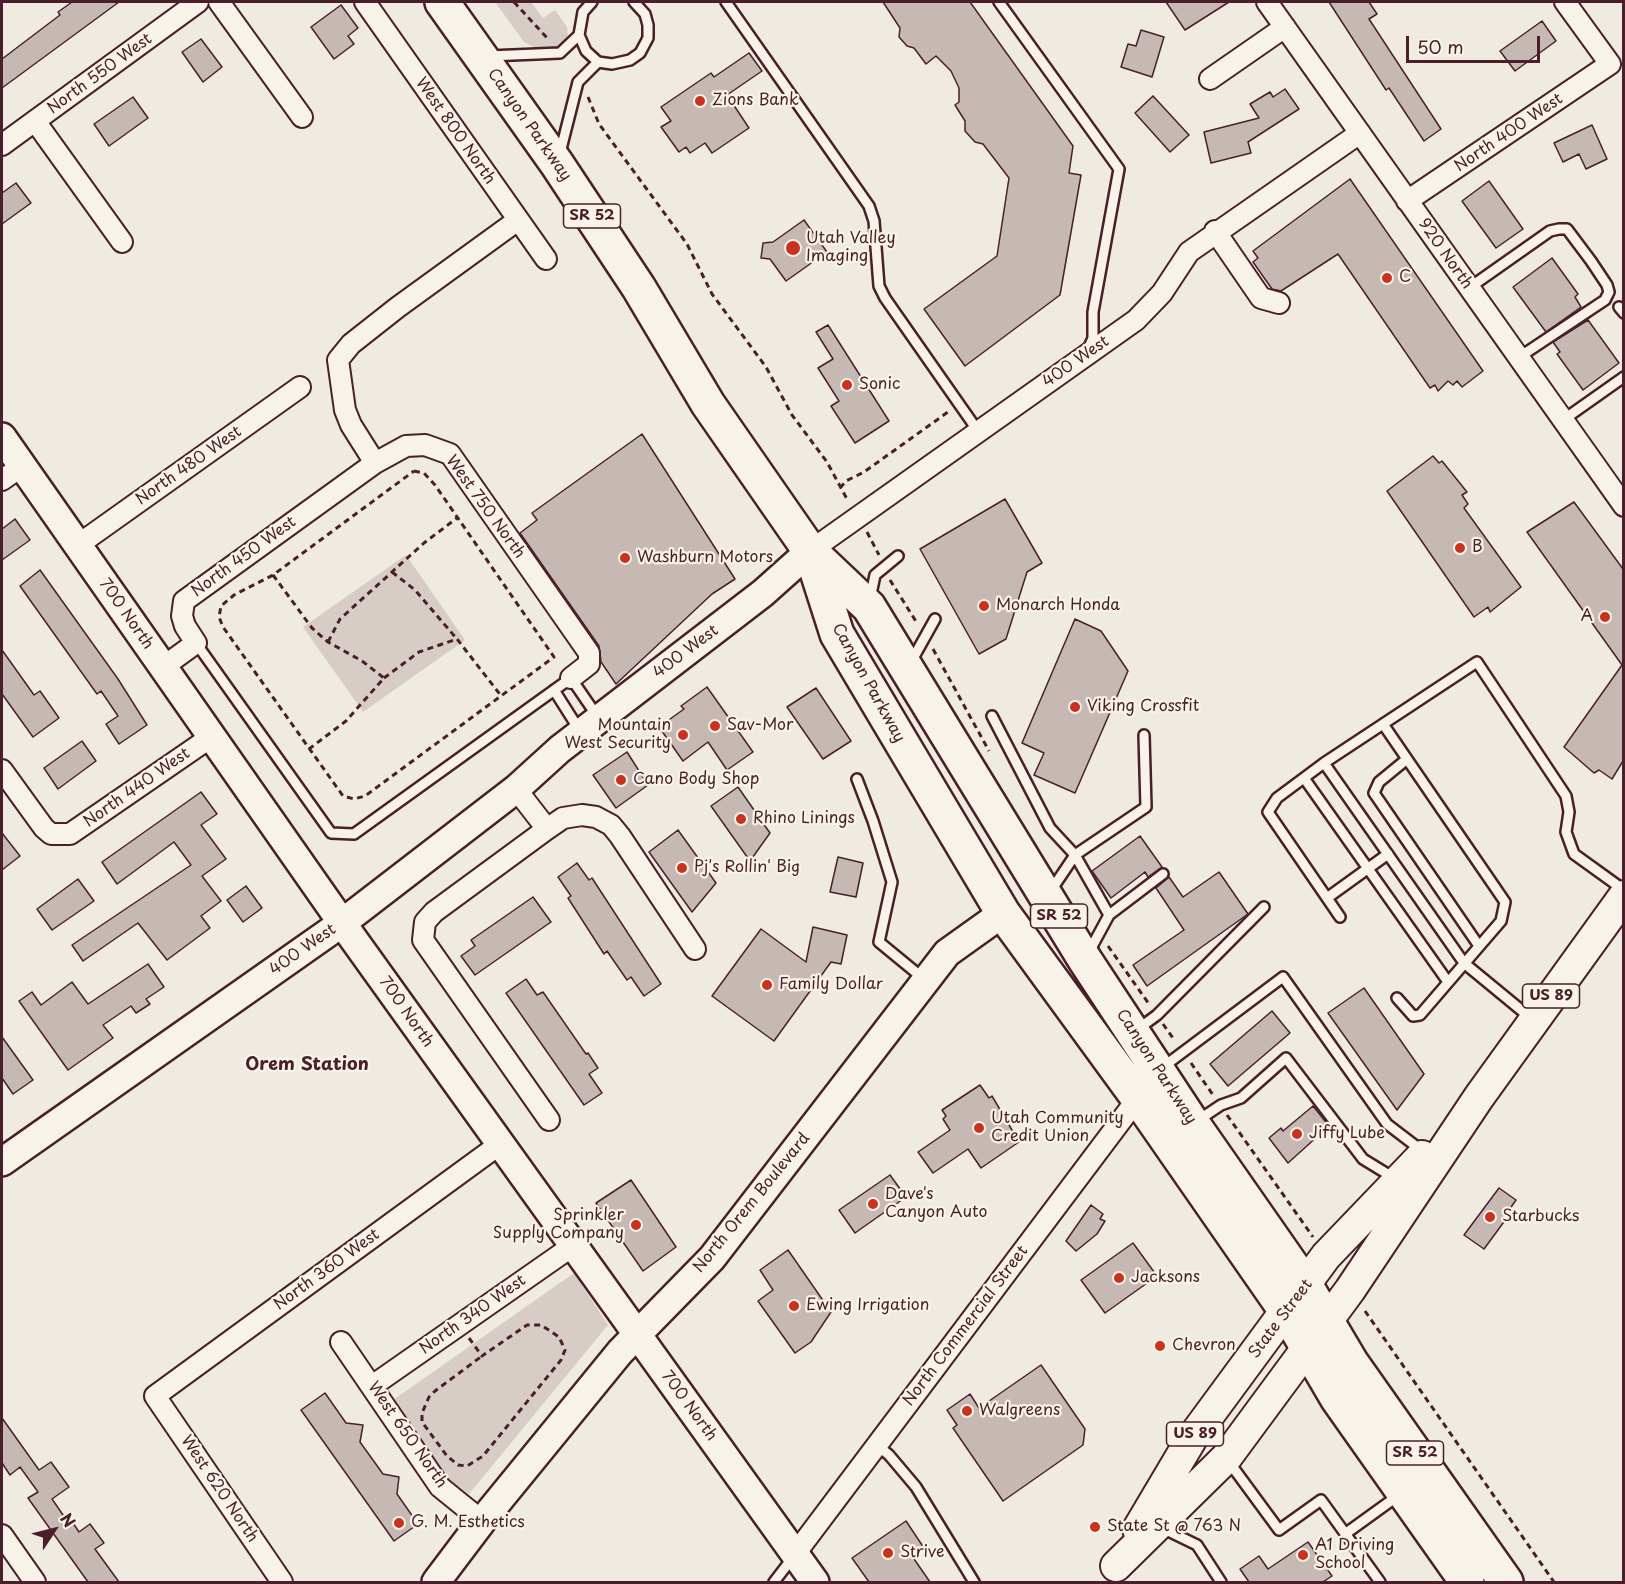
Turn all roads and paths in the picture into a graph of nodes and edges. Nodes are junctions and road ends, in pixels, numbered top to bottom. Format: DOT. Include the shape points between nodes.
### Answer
graph roads {
  1 [pos="198,2"];
  2 [pos="219,2"];
  3 [pos="365,2"];
  4 [pos="442,2"];
  5 [pos="514,2"];
  6 [pos="592,2"];
  7 [pos="650,2"];
  8 [pos="726,2"];
  9 [pos="999,2"];
  10 [pos="1267,2"];
  11 [pos="1565,2"];
  12 [pos="637,4"];
  13 [pos="1286,27"];
  14 [pos="579,35"];
  15 [pos="557,53"];
  16 [pos="481,56"];
  17 [pos="598,62"];
  18 [pos="1210,80"];
  19 [pos="578,82"];
  20 [pos="302,117"];
  21 [pos="35,121"];
  22 [pos="1360,133"];
  23 [pos="2,145"];
  24 [pos="557,164"];
  25 [pos="1407,201"];
  26 [pos="518,220"];
  27 [pos="1215,231"];
  28 [pos="122,242"];
  29 [pos="546,260"];
  30 [pos="1469,288"];
  31 [pos="1279,303"];
  32 [pos="1083,357"];
  33 [pos="1518,358"];
  34 [pos="1623,377"];
  35 [pos="300,387"];
  36 [pos="952,410"];
  37 [pos="1563,420"];
  38 [pos="978,431"];
  39 [pos="2,437"];
  40 [pos="375,463"];
  41 [pos="12,473"];
  42 [pos="1623,506"];
  43 [pos="458,518"];
  44 [pos="78,545"];
  45 [pos="810,551"];
  46 [pos="898,556"];
  47 [pos="392,572"];
  48 [pos="273,575"];
  49 [pos="869,607"];
  50 [pos="935,619"];
  51 [pos="457,639"];
  52 [pos="328,642"];
  53 [pos="196,643"];
  54 [pos="163,667"];
  55 [pos="907,669"];
  56 [pos="384,678"];
  57 [pos="571,678"];
  58 [pos="554,690"];
  59 [pos="502,697"];
  60 [pos="992,716"];
  61 [pos="1383,724"];
  62 [pos="590,725"];
  63 [pos="1144,735"];
  64 [pos="211,737"];
  65 [pos="309,749"];
  66 [pos="1407,759"];
  67 [pos="1324,763"];
  68 [pos="4,777"];
  69 [pos="1304,778"];
  70 [pos="856,779"];
  71 [pos="516,789"];
  72 [pos="547,829"];
  73 [pos="1388,854"];
  74 [pos="1075,855"];
  75 [pos="1367,869"];
  76 [pos="1163,874"];
  77 [pos="1623,890"];
  78 [pos="1623,896"];
  79 [pos="1047,897"];
  80 [pos="1327,898"];
  81 [pos="1264,907"];
  82 [pos="1003,913"];
  83 [pos="1109,915"];
  84 [pos="1340,917"];
  85 [pos="342,923"];
  86 [pos="1479,946"];
  87 [pos="695,949"];
  88 [pos="1085,960"];
  89 [pos="1464,963"];
  90 [pos="926,981"];
  91 [pos="1448,982"];
  92 [pos="1397,998"];
  93 [pos="1534,1020"];
  94 [pos="1134,1033"];
  95 [pos="1159,1071"];
  96 [pos="1479,1097"];
  97 [pos="1138,1098"];
  98 [pos="549,1119"];
  99 [pos="1193,1124"];
  100 [pos="500,1144"];
  101 [pos="1425,1153"];
  102 [pos="2,1162"];
  103 [pos="1399,1180"];
  104 [pos="574,1245"];
  105 [pos="1306,1286"];
  106 [pos="1286,1311"];
  107 [pos="1370,1319"];
  108 [pos="459,1325"];
  109 [pos="637,1334"];
  110 [pos="1317,1334"];
  111 [pos="341,1341"];
  112 [pos="482,1356"];
  113 [pos="372,1386"];
  114 [pos="155,1396"];
  115 [pos="877,1445"];
  116 [pos="1226,1458"];
  117 [pos="1402,1492"];
  118 [pos="482,1521"];
  119 [pos="1157,1526"];
  120 [pos="1345,1534"];
  121 [pos="2,1535"];
  122 [pos="795,1554"];
  123 [pos="1110,1574"];
  124 [pos="35,1582"];
  125 [pos="282,1582"];
  126 [pos="436,1582"];
  127 [pos="774,1582"];
  128 [pos="815,1582"];
  129 [pos="974,1582"];
  130 [pos="1221,1582"];
  131 [pos="1380,1582"];
  132 [pos="1466,1582"];
  133 [pos="1506,1582"];
  134 [pos="1554,1582"];
  1 -- 21 [label="street, North 550 West"];
  2 -- 20 [label="street"];
  3 -- 26 [label="street, West 800 North"];
  4 -- 16 [label="highway, Canyon Parkway / SR 52"];
  5 -- 15 [label="path" via="547,34"];
  6 -- 14 [label="lane" via="583,12"];
  7 -- 12 [label="lane"];
  8 -- 38 [label="lane" via="869,206 874,221 879,286"];
  9 -- 32 [label="lane" via="1119,169 1093,312 1094,338"];
  10 -- 13 [label="street, 920 North"];
  11 -- 25 [label="street, North 400 West" via="1610,64"];
  12 -- 17 [label="lane" via="648,25 648,38 640,53 624,63"];
  13 -- 18 [label="street"];
  13 -- 22 [label="street, 920 North"];
  14 -- 15 [label="lane"];
  14 -- 17 [label="lane" via="586,51"];
  15 -- 16 [label="lane"];
  16 -- 24 [label="highway, Canyon Parkway / SR 52"];
  17 -- 19 [label="lane"];
  19 -- 24 [label="lane"];
  19 -- 36 [label="path" via="599,124 687,244 712,294 766,367 840,488"];
  21 -- 23 [label="street, North 550 West"];
  21 -- 28 [label="street"];
  22 -- 25 [label="street, 920 North"];
  22 -- 27 [label="street, 400 West"];
  24 -- 45 [label="highway, Canyon Parkway / SR 52" via="639,288 708,404"];
  25 -- 30 [label="street, 920 North"];
  26 -- 29 [label="street, West 800 North"];
  26 -- 40 [label="street" via="398,307 351,344 338,360 345,410"];
  27 -- 31 [label="street" via="1261,298"];
  27 -- 32 [label="street, 400 West" via="1189,252 1162,293 1136,320"];
  30 -- 33 [label="street, 920 North"];
  30 -- 33 [label="lane" via="1550,231 1567,229 1602,277 1609,292 1605,300"];
  32 -- 38 [label="street, 400 West"];
  33 -- 37 [label="street, 920 North"];
  34 -- 37 [label="lane"];
  35 -- 44 [label="street, North 480 West"];
  37 -- 42 [label="street, 920 North"];
  38 -- 45 [label="street, 400 West"];
  39 -- 41 [label="street, 700 North"];
  40 -- 53 [label="street, North 450 West" via="184,601 185,627"];
  40 -- 57 [label="street, West 750 North" via="406,446 425,446 450,454 589,653 589,664"];
  41 -- 44 [label="street, 700 North"];
  43 -- 47 [label="path"];
  43 -- 48 [label="path" via="424,473 414,471"];
  43 -- 59 [label="path" via="554,657"];
  44 -- 54 [label="street, 700 North"];
  45 -- 49 [label="highway, Canyon Parkway / SR 52"];
  45 -- 62 [label="street, 400 West" via="763,593"];
  45 -- 82 [label="highway, Canyon Parkway / SR 52" via="837,634"];
  46 -- 49 [label="lane" via="875,575"];
  47 -- 51 [label="path" via="415,590"];
  47 -- 52 [label="path" via="340,619"];
  48 -- 52 [label="path" via="292,604"];
  48 -- 65 [label="path" via="234,595 221,606 219,616"];
  49 -- 55 [label="highway, Canyon Parkway / SR 52"];
  50 -- 55 [label="lane"];
  51 -- 56 [label="path" via="419,652"];
  51 -- 59 [label="path"];
  52 -- 56 [label="path"];
  53 -- 54 [label="street"];
  53 -- 58 [label="lane" via="331,833 354,834"];
  54 -- 64 [label="street, 700 North"];
  55 -- 79 [label="highway, Canyon Parkway / SR 52"];
  56 -- 65 [label="path" via="346,721"];
  57 -- 58 [label="lane"];
  57 -- 62 [label="lane"];
  58 -- 62 [label="lane"];
  59 -- 65 [label="path" via="365,796 354,799 343,796"];
  60 -- 74 [label="lane" via="1050,828"];
  61 -- 66 [label="lane"];
  61 -- 67 [label="lane"];
  61 -- 77 [label="lane" via="1477,662 1566,796 1566,832 1574,854"];
  62 -- 71 [label="street, 400 West"];
  63 -- 74 [label="lane" via="1146,807"];
  64 -- 68 [label="street, North 440 West" via="70,834 51,834 44,828"];
  64 -- 85 [label="street, 700 North"];
  66 -- 86 [label="lane" via="1505,902 1501,921"];
  66 -- 86 [label="lane" via="1379,782 1374,793"];
  67 -- 69 [label="lane"];
  67 -- 73 [label="lane"];
  69 -- 75 [label="lane"];
  69 -- 80 [label="lane" via="1276,798 1268,812"];
  70 -- 90 [label="lane" via="892,882 879,942"];
  71 -- 72 [label="street"];
  71 -- 85 [label="street, 400 West"];
  72 -- 87 [label="street" via="563,818 582,815 611,825"];
  72 -- 98 [label="street" via="434,912 422,932 423,940"];
  73 -- 75 [label="lane"];
  73 -- 89 [label="lane"];
  74 -- 79 [label="lane"];
  74 -- 83 [label="lane"];
  75 -- 80 [label="lane"];
  75 -- 91 [label="lane"];
  76 -- 83 [label="lane"];
  78 -- 93 [label="main road, State Street / US 89"];
  79 -- 88 [label="highway, Canyon Parkway / SR 52"];
  80 -- 84 [label="lane"];
  81 -- 94 [label="lane" via="1157,1015"];
  82 -- 90 [label="street, North Orem Boulevard" via="947,954"];
  82 -- 97 [label="highway, Canyon Parkway / SR 52"];
  83 -- 88 [label="lane"];
  85 -- 100 [label="street, 700 North"];
  85 -- 102 [label="street, 400 West"];
  86 -- 89 [label="lane"];
  88 -- 94 [label="highway, Canyon Parkway / SR 52"];
  89 -- 91 [label="lane"];
  89 -- 93 [label="lane"];
  90 -- 109 [label="street, North Orem Boulevard" via="712,1258"];
  91 -- 92 [label="lane" via="1420,1016 1413,1016"];
  93 -- 96 [label="main road, State Street / US 89"];
  94 -- 95 [label="highway, Canyon Parkway / SR 52"];
  95 -- 99 [label="highway, Canyon Parkway / SR 52"];
  95 -- 101 [label="lane" via="1283,977 1387,1124"];
  96 -- 101 [label="main road, State Street / US 89"];
  96 -- 110 [label="main road, State Street / US 89"];
  97 -- 106 [label="highway, Canyon Parkway / SR 52"];
  97 -- 115 [label="street, North Commercial Street"];
  99 -- 103 [label="lane" via="1241,1098 1286,1058 1364,1159"];
  99 -- 105 [label="highway, Canyon Parkway / SR 52"];
  100 -- 104 [label="street, 700 North"];
  100 -- 114 [label="street, North 360 West"];
  101 -- 103 [label="main road, State Street / US 89"];
  103 -- 105 [label="main road, State Street / US 89" via="1326,1256"];
  104 -- 108 [label="street, North 340 West"];
  104 -- 109 [label="street, 700 North"];
  105 -- 106 [label="main road, State Street / US 89"];
  105 -- 110 [label="highway, Canyon Parkway / SR 52"];
  106 -- 110 [label="highway, Canyon Parkway / SR 52"];
  106 -- 123 [label="main road, State Street / US 89" via="1192,1438"];
  107 -- 134 [label="path"];
  108 -- 112 [label="path"];
  108 -- 113 [label="street, North 340 West"];
  109 -- 118 [label="street, North Orem Boulevard"];
  109 -- 122 [label="street, 700 North"];
  110 -- 116 [label="main road, State Street / US 89"];
  110 -- 117 [label="highway, Canyon Parkway / SR 52" via="1337,1398"];
  110 -- 133 [label="highway, Canyon Parkway / SR 52" via="1351,1362"];
  111 -- 113 [label="street, West 650 North"];
  112 -- 112 [label="path" via="527,1325 553,1330 564,1344 561,1360 483,1456 467,1466 458,1465 422,1422 422,1413 435,1391"];
  113 -- 118 [label="street, West 650 North" via="440,1487"];
  114 -- 125 [label="street, West 620 North"];
  115 -- 122 [label="street, North Commercial Street"];
  115 -- 129 [label="lane" via="916,1488"];
  116 -- 119 [label="main road, State Street / US 89"];
  116 -- 120 [label="lane" via="1279,1530 1321,1500"];
  117 -- 120 [label="lane"];
  117 -- 132 [label="highway, Canyon Parkway / SR 52"];
  118 -- 126 [label="street, North Orem Boulevard"];
  119 -- 123 [label="main road, State Street / US 89"];
  119 -- 130 [label="lane" via="1197,1545"];
  120 -- 131 [label="lane"];
  121 -- 124 [label="street"];
  122 -- 127 [label="lane"];
  122 -- 128 [label="street, 700 North"];
}
